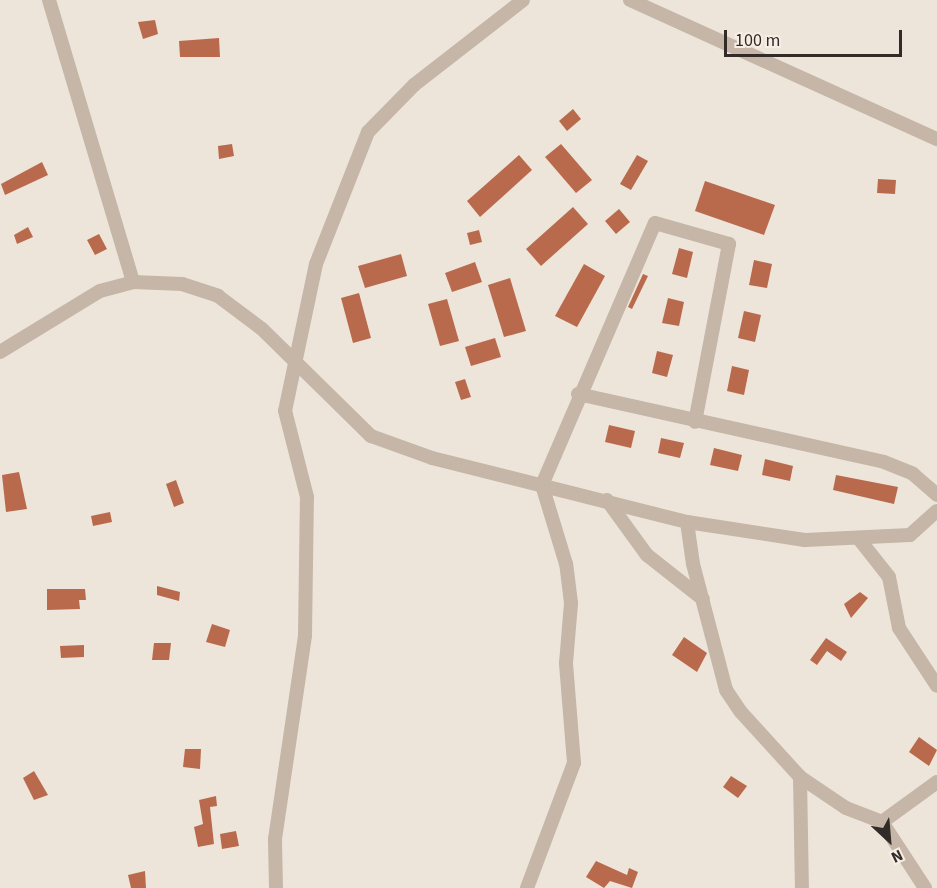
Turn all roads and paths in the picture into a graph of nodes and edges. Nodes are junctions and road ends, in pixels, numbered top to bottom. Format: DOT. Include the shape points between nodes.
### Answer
graph roads {
  1 [pos="49,0"];
  2 [pos="523,0"];
  3 [pos="630,0"];
  4 [pos="937,139"];
  5 [pos="133,282"];
  6 [pos="0,352"];
  7 [pos="297,367"];
  8 [pos="578,394"];
  9 [pos="695,422"];
  10 [pos="542,485"];
  11 [pos="937,495"];
  12 [pos="607,500"];
  13 [pos="937,512"];
  14 [pos="687,522"];
  15 [pos="859,539"];
  16 [pos="704,600"];
  17 [pos="937,686"];
  18 [pos="800,777"];
  19 [pos="937,782"];
  20 [pos="882,822"];
  21 [pos="276,888"];
  22 [pos="527,888"];
  23 [pos="801,888"];
  24 [pos="925,888"];
  1 -- 5 [label="street"];
  2 -- 7 [label="street" via="414,85 368,132 316,264"];
  3 -- 4 [label="street"];
  5 -- 6 [label="street" via="100,291"];
  5 -- 7 [label="street" via="182,284 218,296 262,329"];
  7 -- 10 [label="street" via="371,436"];
  7 -- 21 [label="street" via="285,411 307,497 305,635 275,839"];
  8 -- 9 [label="street"];
  8 -- 9 [label="street" via="655,223 729,244"];
  8 -- 10 [label="street"];
  9 -- 11 [label="street" via="884,462 913,474"];
  10 -- 12 [label="street"];
  10 -- 22 [label="street" via="566,564 571,603 566,663 574,763"];
  12 -- 14 [label="street"];
  12 -- 16 [label="street" via="647,555"];
  13 -- 15 [label="street" via="910,536"];
  14 -- 15 [label="street" via="805,540"];
  14 -- 16 [label="street"];
  15 -- 17 [label="street" via="889,577 899,628"];
  16 -- 18 [label="street" via="726,690"];
  18 -- 20 [label="street" via="846,808"];
  18 -- 23 [label="street"];
  19 -- 20 [label="street"];
  20 -- 24 [label="street"];
}
